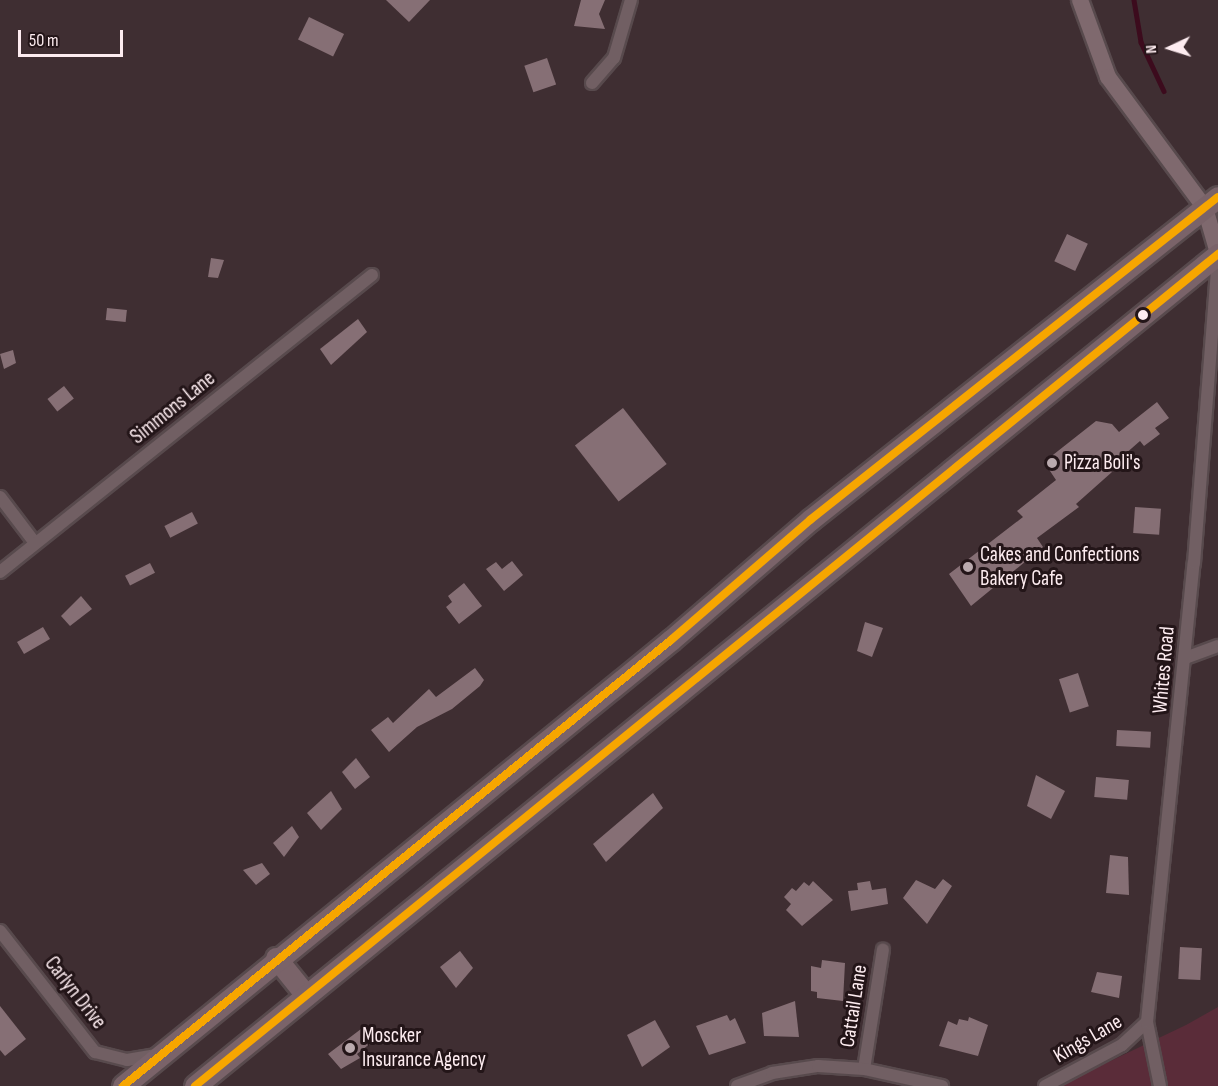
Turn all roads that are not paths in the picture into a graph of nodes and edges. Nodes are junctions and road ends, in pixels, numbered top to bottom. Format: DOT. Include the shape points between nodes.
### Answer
graph roads {
  1 [pos="631,0"];
  2 [pos="1080,0"];
  3 [pos="592,83"];
  4 [pos="1211,203"];
  5 [pos="1218,254"];
  6 [pos="372,275"];
  7 [pos="0,497"];
  8 [pos="35,543"];
  9 [pos="0,572"];
  10 [pos="1218,646"];
  11 [pos="1185,658"];
  12 [pos="0,931"];
  13 [pos="883,949"];
  14 [pos="276,958"];
  15 [pos="306,995"];
  16 [pos="1147,1022"];
  17 [pos="165,1052"];
  18 [pos="864,1069"];
  19 [pos="123,1086"];
  20 [pos="195,1086"];
  21 [pos="737,1086"];
  22 [pos="942,1086"];
  23 [pos="1045,1086"];
  24 [pos="1160,1086"];
  1 -- 3 [label="street" via="614,58"];
  2 -- 4 [label="main road" via="1097,54 1119,97"];
  4 -- 5 [label="main road"];
  4 -- 14 [label="highway" via="810,520 671,640"];
  5 -- 11 [label="street, Whites Road"];
  5 -- 15 [label="highway"];
  6 -- 8 [label="street, Simmons Lane"];
  7 -- 8 [label="street"];
  8 -- 9 [label="street, Simmons Lane"];
  10 -- 11 [label="street"];
  11 -- 16 [label="street, Whites Road"];
  12 -- 17 [label="street, Carlyn Drive" via="95,1052 127,1060"];
  13 -- 18 [label="street, Cattail Lane"];
  14 -- 15 [label="highway"];
  14 -- 17 [label="highway"];
  15 -- 20 [label="highway"];
  16 -- 23 [label="street, Kings Lane" via="1122,1045"];
  16 -- 24 [label="street, Whites Road"];
  17 -- 19 [label="highway"];
  18 -- 21 [label="street" via="813,1066 772,1073"];
  18 -- 22 [label="street"];
}
